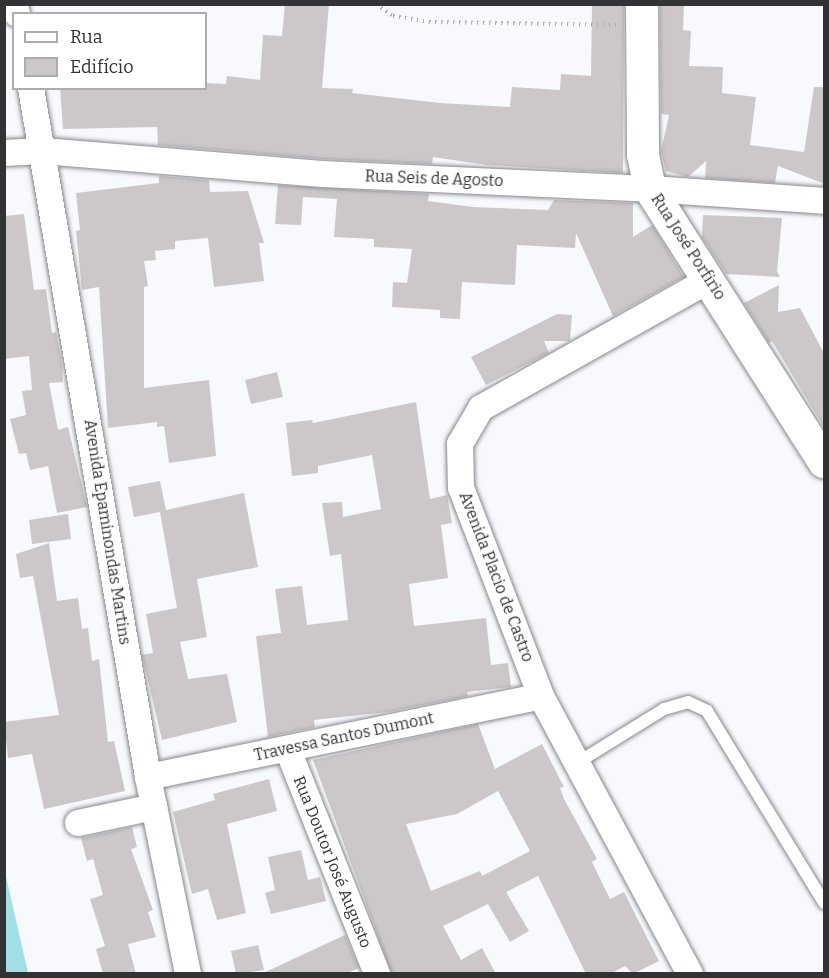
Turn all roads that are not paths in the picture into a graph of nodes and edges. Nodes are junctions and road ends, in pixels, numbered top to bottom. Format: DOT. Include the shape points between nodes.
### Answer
graph roads {
  1 [pos="642,15"];
  2 [pos="31,90"];
  3 [pos="43,151"];
  4 [pos="4,153"];
  5 [pos="650,189"];
  6 [pos="825,201"];
  7 [pos="709,280"];
  8 [pos="825,462"];
  9 [pos="541,696"];
  10 [pos="288,750"];
  11 [pos="577,763"];
  12 [pos="148,777"];
  13 [pos="154,807"];
  14 [pos="78,823"];
  15 [pos="825,903"];
  16 [pos="188,974"];
  17 [pos="377,974"];
  18 [pos="690,974"];
  1 -- 5 [label="street, Rua José Porfirio" via="643,155"];
  2 -- 3 [label="street, Avenida Epaminondas Martins"];
  3 -- 4 [label="street, Rua Seis de Agosto"];
  3 -- 5 [label="street, Rua Seis de Agosto" via="322,174"];
  3 -- 12 [label="street, Avenida Epaminondas Martins"];
  5 -- 6 [label="street, Rua Seis de Agosto"];
  5 -- 7 [label="street, Rua José Porfirio"];
  7 -- 8 [label="street, Rua José Porfirio"];
  7 -- 9 [label="street, Avenida Placio de Castro" via="481,408 460,444 461,488"];
  9 -- 10 [label="street, Travessa Santos Dumont"];
  9 -- 11 [label="street, Avenida Placio de Castro"];
  10 -- 12 [label="street, Travessa Santos Dumont"];
  10 -- 17 [label="street, Rua Doutor José Augusto"];
  11 -- 15 [label="lane" via="664,709 688,702 707,711"];
  11 -- 18 [label="street, Avenida Placio de Castro"];
  12 -- 13 [label="street, Avenida Epaminondas Martins"];
  13 -- 14 [label="street"];
  13 -- 16 [label="street, Avenida Epaminondas Martins"];
}
